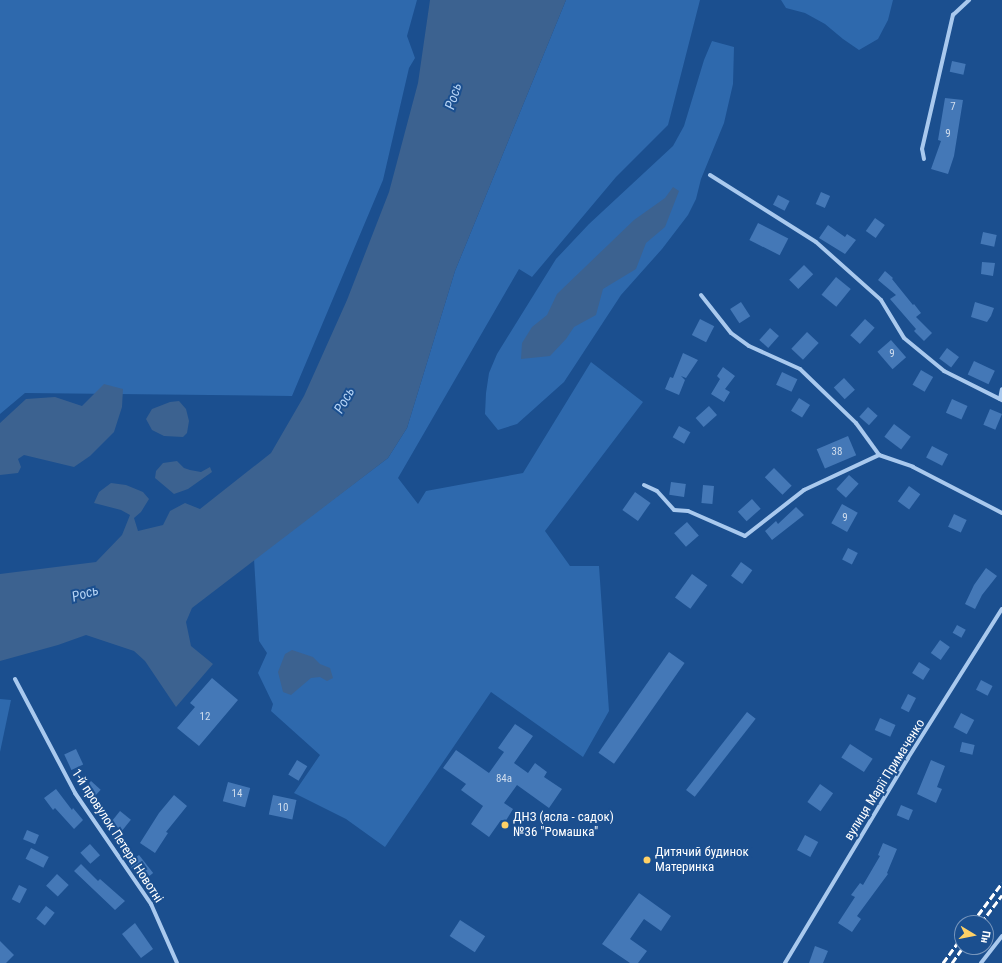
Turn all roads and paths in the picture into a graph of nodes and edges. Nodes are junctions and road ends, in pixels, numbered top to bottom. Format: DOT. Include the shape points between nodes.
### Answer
graph roads {
  1 [pos="969,0"];
  2 [pos="924,159"];
  3 [pos="710,175"];
  4 [pos="701,295"];
  5 [pos="1002,389"];
  6 [pos="1001,399"];
  7 [pos="879,455"];
  8 [pos="644,485"];
  9 [pos="1002,513"];
  10 [pos="1002,608"];
  11 [pos="15,679"];
  12 [pos="1002,936"];
  13 [pos="177,963"];
  14 [pos="785,963"];
  15 [pos="981,963"];
  1 -- 2 [label="street" via="953,15 922,149"];
  3 -- 6 [label="street" via="816,242 881,300 904,338 944,371"];
  4 -- 7 [label="street" via="731,333 749,346 800,369 856,423"];
  5 -- 6 [label="street"];
  7 -- 8 [label="street" via="804,490 745,536 688,511 674,510 657,491"];
  7 -- 9 [label="street" via="913,467"];
  10 -- 14 [label="street, вулиця Марії Примаченко"];
  11 -- 13 [label="street, 1-й провулок Петера Новотні" via="75,793 151,904"];
  12 -- 15 [label="street"];
}
